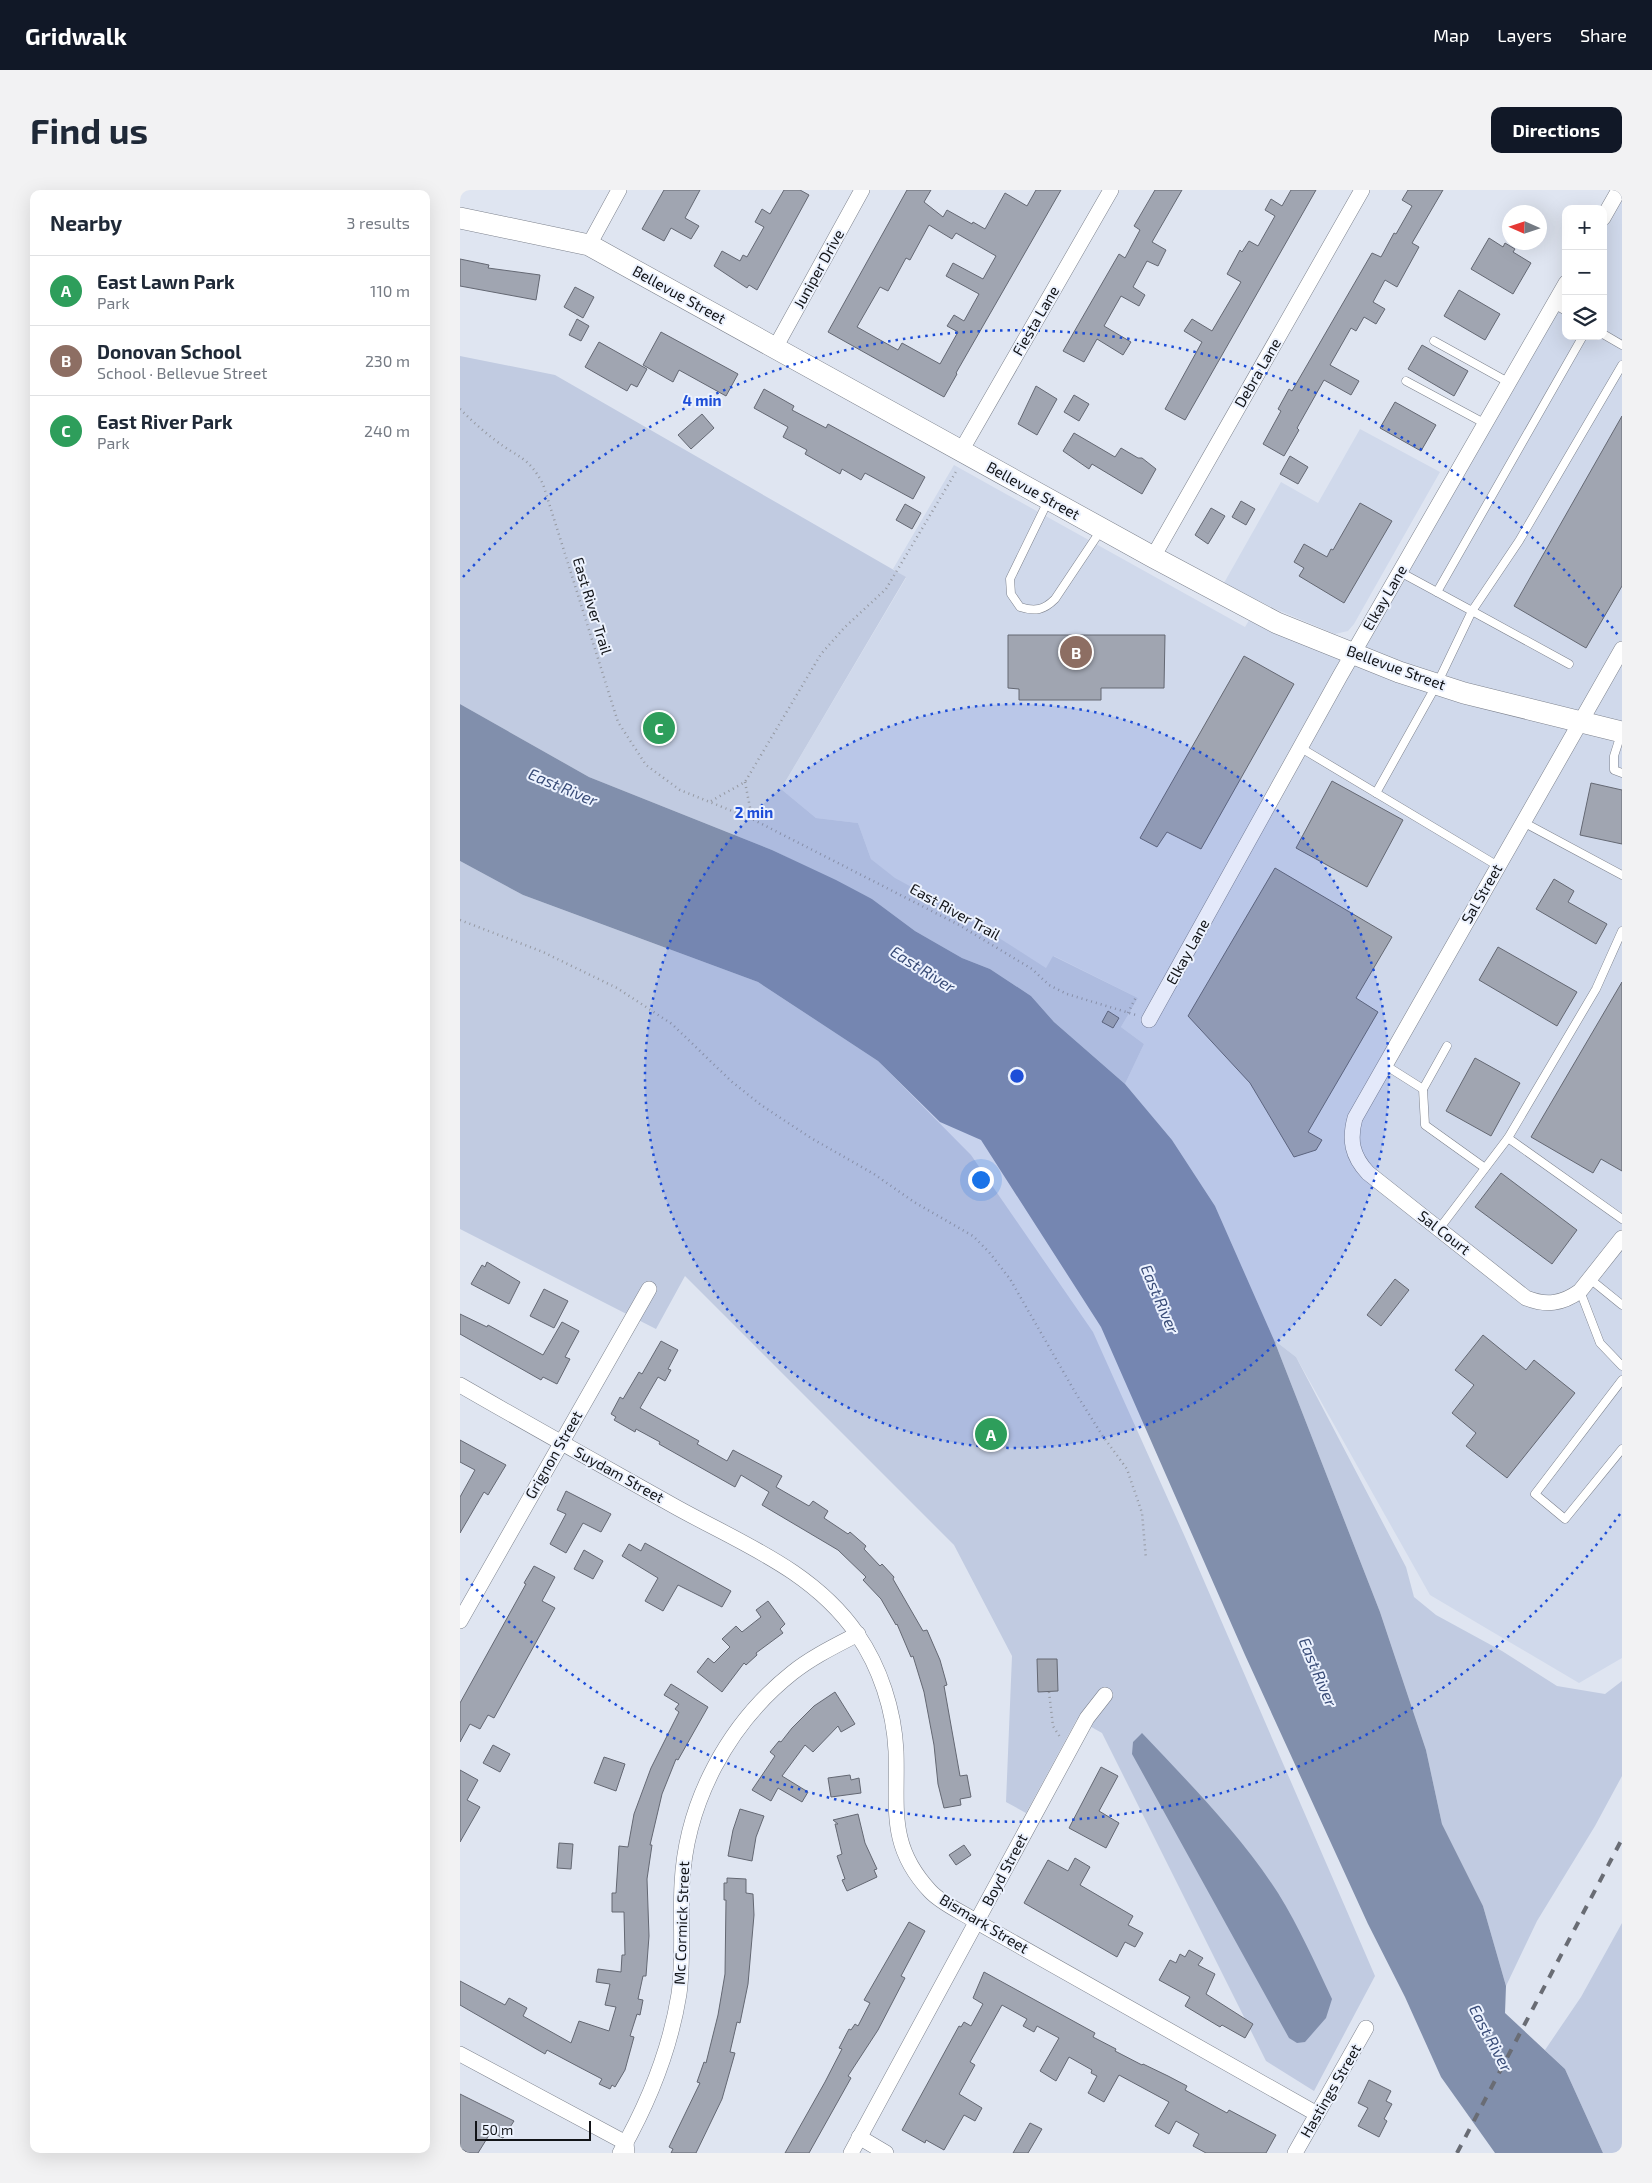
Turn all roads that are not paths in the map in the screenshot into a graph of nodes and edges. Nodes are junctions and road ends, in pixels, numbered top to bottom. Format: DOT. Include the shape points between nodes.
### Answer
graph roads {
  1 [pos="619,190"];
  2 [pos="862,190"];
  3 [pos="1111,190"];
  4 [pos="1362,190"];
  5 [pos="1619,190"];
  6 [pos="1607,211"];
  7 [pos="460,218"];
  8 [pos="589,245"];
  9 [pos="1563,295"];
  10 [pos="1560,308"];
  11 [pos="1607,336"];
  12 [pos="1581,340"];
  13 [pos="1434,341"];
  14 [pos="1622,345"];
  15 [pos="775,348"];
  16 [pos="1622,365"];
  17 [pos="1406,382"];
  18 [pos="1508,382"];
  19 [pos="1484,423"];
  20 [pos="961,451"];
  21 [pos="1049,499"];
  22 [pos="1102,528"];
  23 [pos="1153,557"];
  24 [pos="1400,572"];
  25 [pos="1437,592"];
  26 [pos="1472,611"];
  27 [pos="1622,649"];
  28 [pos="1354,653"];
  29 [pos="1568,664"];
  30 [pos="1437,684"];
  31 [pos="1580,722"];
  32 [pos="1622,732"];
  33 [pos="1301,748"];
  34 [pos="1622,773"];
  35 [pos="1376,793"];
  36 [pos="1523,822"];
  37 [pos="1498,866"];
  38 [pos="1622,875"];
  39 [pos="1622,930"];
  40 [pos="1149,1020"];
  41 [pos="1447,1046"];
  42 [pos="1385,1065"];
  43 [pos="1423,1089"];
  44 [pos="1508,1138"];
  45 [pos="1351,1142"];
  46 [pos="1485,1168"];
  47 [pos="1622,1219"];
  48 [pos="1439,1229"];
  49 [pos="1622,1238"];
  50 [pos="1590,1278"];
  51 [pos="649,1289"];
  52 [pos="1580,1291"];
  53 [pos="1622,1305"];
  54 [pos="1622,1366"];
  55 [pos="1622,1380"];
  56 [pos="460,1385"];
  57 [pos="561,1442"];
  58 [pos="1622,1449"];
  59 [pos="727,1535"];
  60 [pos="460,1621"];
  61 [pos="858,1634"];
  62 [pos="1105,1695"];
  63 [pos="977,1922"];
  64 [pos="1366,2028"];
  65 [pos="460,2054"];
  66 [pos="1318,2114"];
  67 [pos="859,2137"];
  68 [pos="624,2150"];
  69 [pos="851,2153"];
  70 [pos="886,2153"];
  71 [pos="1295,2153"];
  1 -- 8 [label="street"];
  2 -- 15 [label="street, Juniper Drive"];
  3 -- 20 [label="street, Fiesta Lane"];
  4 -- 23 [label="street, Debra Lane"];
  5 -- 6 [label="street"];
  7 -- 8 [label="street, Bellevue Street"];
  8 -- 15 [label="street, Bellevue Street"];
  9 -- 10 [label="street, Elkay Lane"];
  10 -- 18 [label="street, Elkay Lane"];
  11 -- 14 [label="lane"];
  12 -- 25 [label="lane"];
  13 -- 18 [label="lane"];
  15 -- 20 [label="street, Bellevue Street"];
  16 -- 26 [label="lane"];
  17 -- 19 [label="lane"];
  18 -- 19 [label="street, Elkay Lane"];
  19 -- 24 [label="street, Elkay Lane"];
  20 -- 21 [label="street, Bellevue Street"];
  21 -- 22 [label="street, Bellevue Street"];
  21 -- 22 [label="lane" via="1010,580 1011,594 1020,608 1038,610 1048,606"];
  22 -- 23 [label="street, Bellevue Street"];
  23 -- 28 [label="street, Bellevue Street" via="1278,623"];
  24 -- 25 [label="lane"];
  24 -- 28 [label="street, Elkay Lane"];
  25 -- 26 [label="lane"];
  26 -- 29 [label="lane"];
  26 -- 30 [label="lane"];
  27 -- 31 [label="street, Sal Street"];
  28 -- 30 [label="street, Bellevue Street"];
  28 -- 33 [label="street, Elkay Lane"];
  30 -- 31 [label="street, Bellevue Street"];
  30 -- 35 [label="lane"];
  31 -- 32 [label="street, Bellevue Street"];
  31 -- 36 [label="street, Sal Street"];
  32 -- 34 [label="lane" via="1614,756 1614,770"];
  33 -- 35 [label="lane"];
  33 -- 40 [label="street, Elkay Lane"];
  35 -- 37 [label="lane"];
  36 -- 37 [label="street, Sal Street"];
  36 -- 38 [label="lane"];
  37 -- 42 [label="street, Sal Street"];
  39 -- 44 [label="lane" via="1596,989"];
  41 -- 43 [label="lane"];
  42 -- 43 [label="lane"];
  42 -- 45 [label="street, Sal Street" via="1355,1118"];
  43 -- 46 [label="lane" via="1425,1125"];
  44 -- 46 [label="lane"];
  44 -- 47 [label="lane"];
  45 -- 48 [label="street, Sal Court" via="1354,1154 1368,1173"];
  46 -- 48 [label="lane"];
  48 -- 52 [label="street, Sal Court" via="1526,1298 1553,1303"];
  49 -- 50 [label="street"];
  50 -- 52 [label="street"];
  50 -- 53 [label="lane"];
  51 -- 57 [label="street, Grignon Street"];
  52 -- 54 [label="lane" via="1600,1343"];
  55 -- 58 [label="lane" via="1535,1494 1565,1519"];
  56 -- 57 [label="street, Suydam Street"];
  57 -- 59 [label="street, Suydam Street"];
  57 -- 60 [label="street, Grignon Street"];
  59 -- 61 [label="street, Bismark Street" via="787,1566 817,1588"];
  61 -- 63 [label="street, Bismark Street" via="875,1665 892,1721 896,1750 894,1809 904,1854 931,1892"];
  61 -- 68 [label="street, Mc Cormick Street" via="793,1672 767,1695 747,1716 714,1766 692,1821 685,1855 682,1961 671,2033 659,2072"];
  62 -- 63 [label="street, Boyd Street" via="1087,1718"];
  63 -- 66 [label="street, Bismark Street"];
  63 -- 67 [label="street, Boyd Street"];
  64 -- 66 [label="street, Hastings Street"];
  65 -- 68 [label="street"];
  66 -- 71 [label="street, Hastings Street"];
  67 -- 69 [label="street, Boyd Street"];
  67 -- 70 [label="street"];
}
